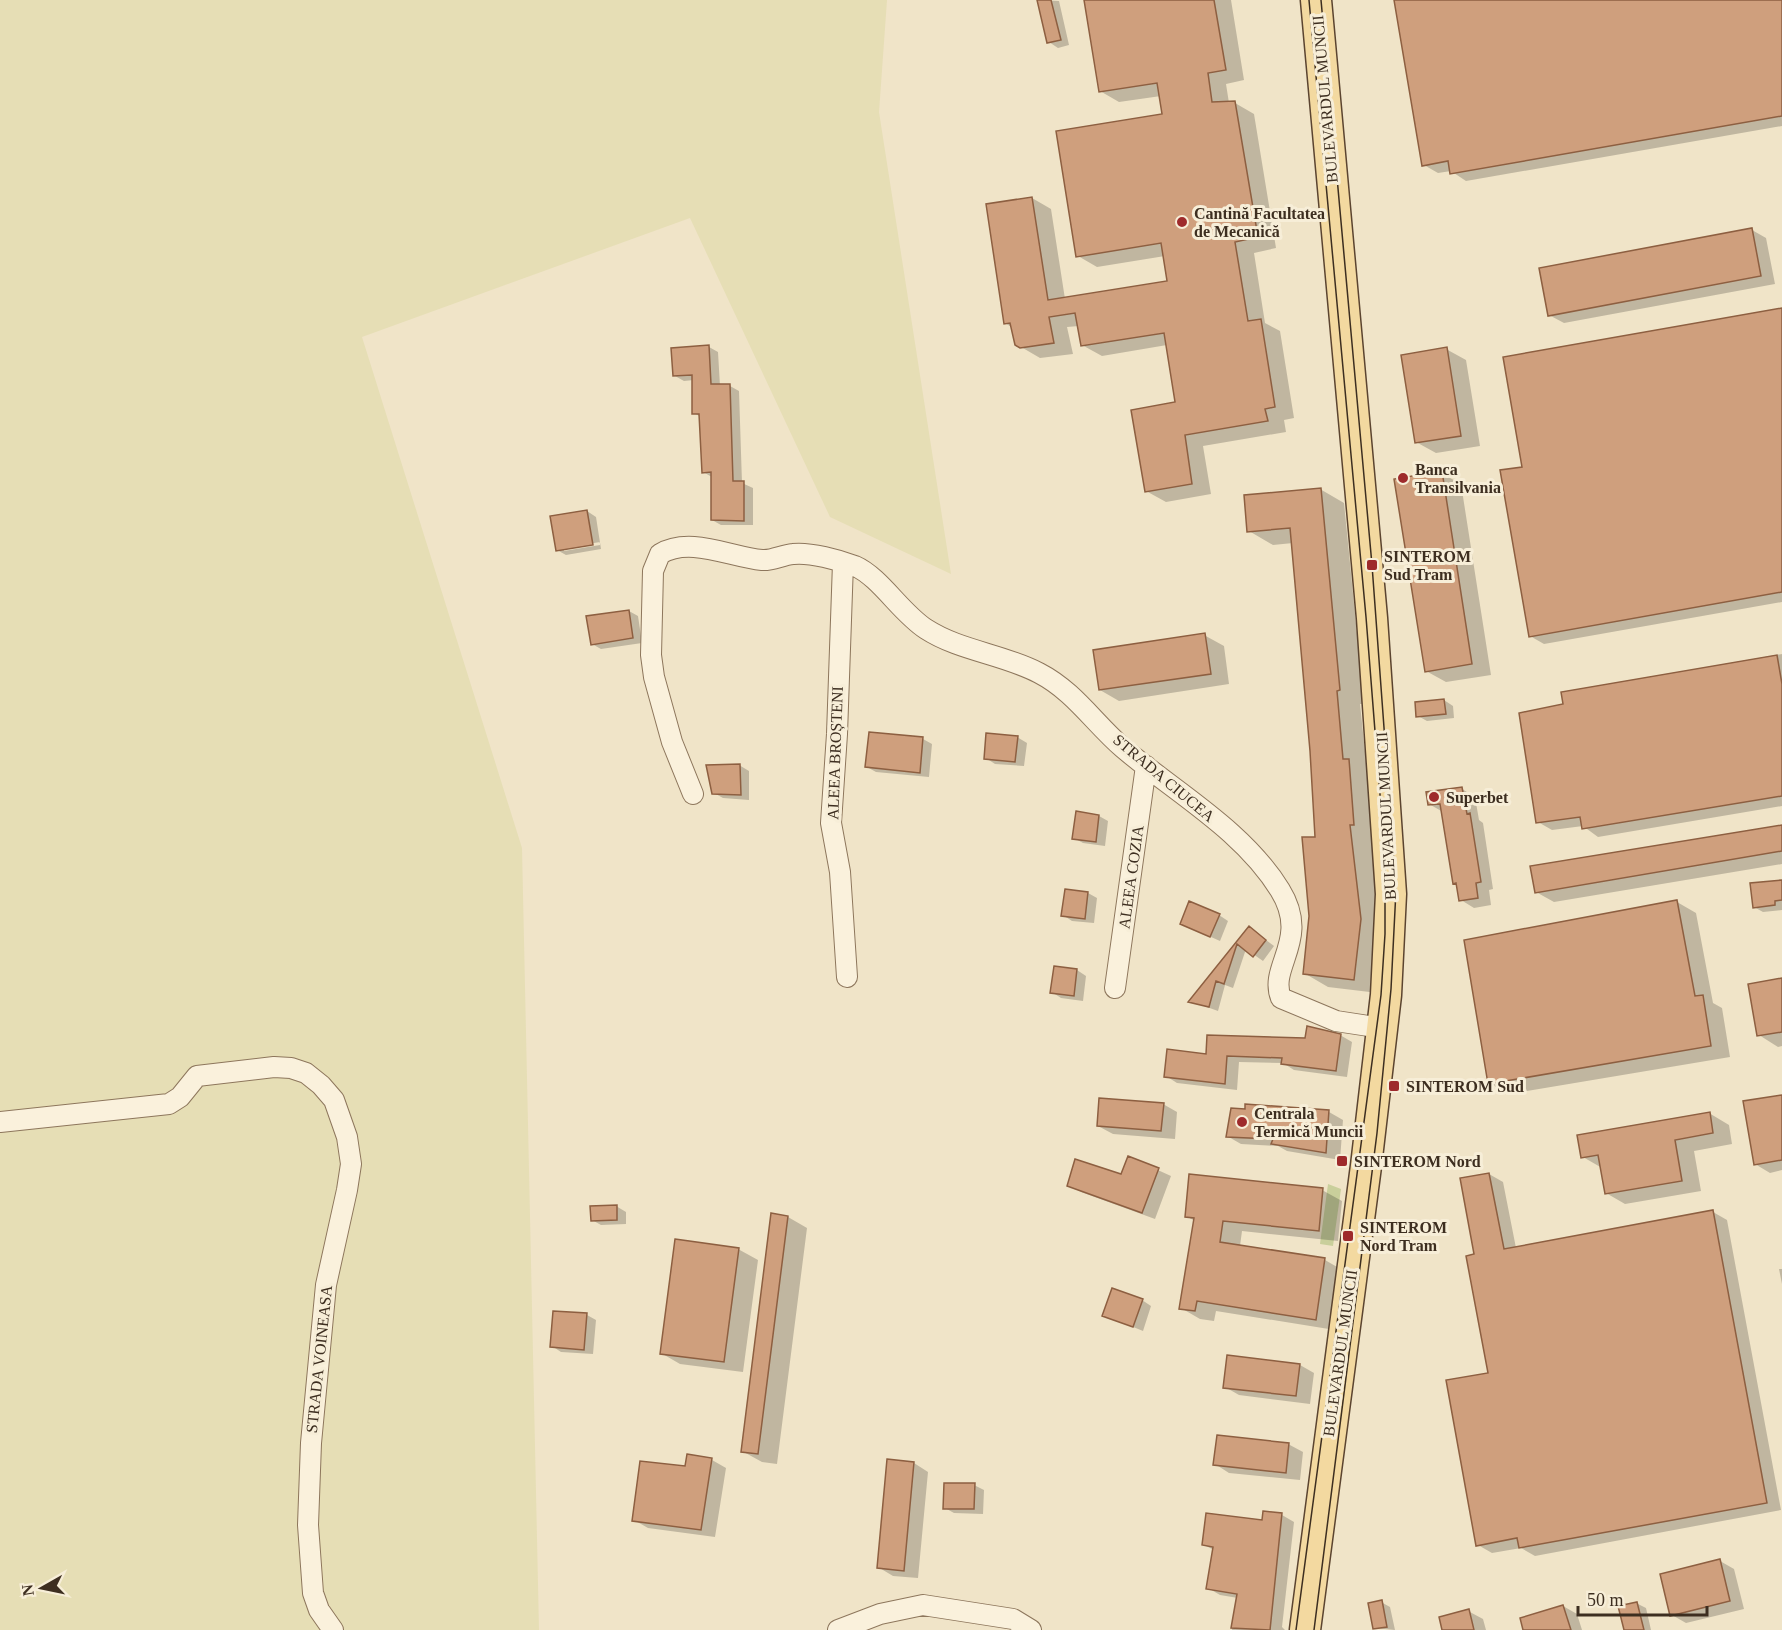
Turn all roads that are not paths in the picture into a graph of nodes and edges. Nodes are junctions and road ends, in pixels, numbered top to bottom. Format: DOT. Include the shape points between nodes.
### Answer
graph roads {
  1 [pos="1316,0"];
  2 [pos="843,563"];
  3 [pos="1146,766"];
  4 [pos="693,794"];
  5 [pos="847,977"];
  6 [pos="1116,988"];
  7 [pos="1382,1028"];
  8 [pos="0,1122"];
  9 [pos="330,1624"];
  10 [pos="838,1630"];
  11 [pos="1031,1630"];
  12 [pos="1305,1630"];
  1 -- 7 [label="main road, BULEVARDUL MUNCII" via="1390,857 1391,929"];
  2 -- 3 [label="street, STRADA CIUCEA" via="865,573 910,618 941,638 1013,662 1062,686"];
  2 -- 4 [label="street, STRADA CIUCEA" via="807,555 762,560 678,548 668,549 655,561 651,633 654,677 672,742"];
  2 -- 5 [label="street, ALEEA BROȘTENI" via="831,823 840,872"];
  3 -- 6 [label="street, ALEEA COZIA"];
  3 -- 7 [label="street, STRADA CIUCEA" via="1232,835 1270,875 1284,897 1291,915 1292,935 1280,980 1281,998 1336,1021"];
  7 -- 12 [label="main road, BULEVARDUL MUNCII"];
  8 -- 9 [label="street, STRADA VOINEASA" via="169,1104 197,1077 274,1067 306,1073 334,1100 347,1137 351,1164 326,1285 308,1484 313,1593"];
  10 -- 11 [label="street" via="880,1614 923,1605 1013,1618"];
}
